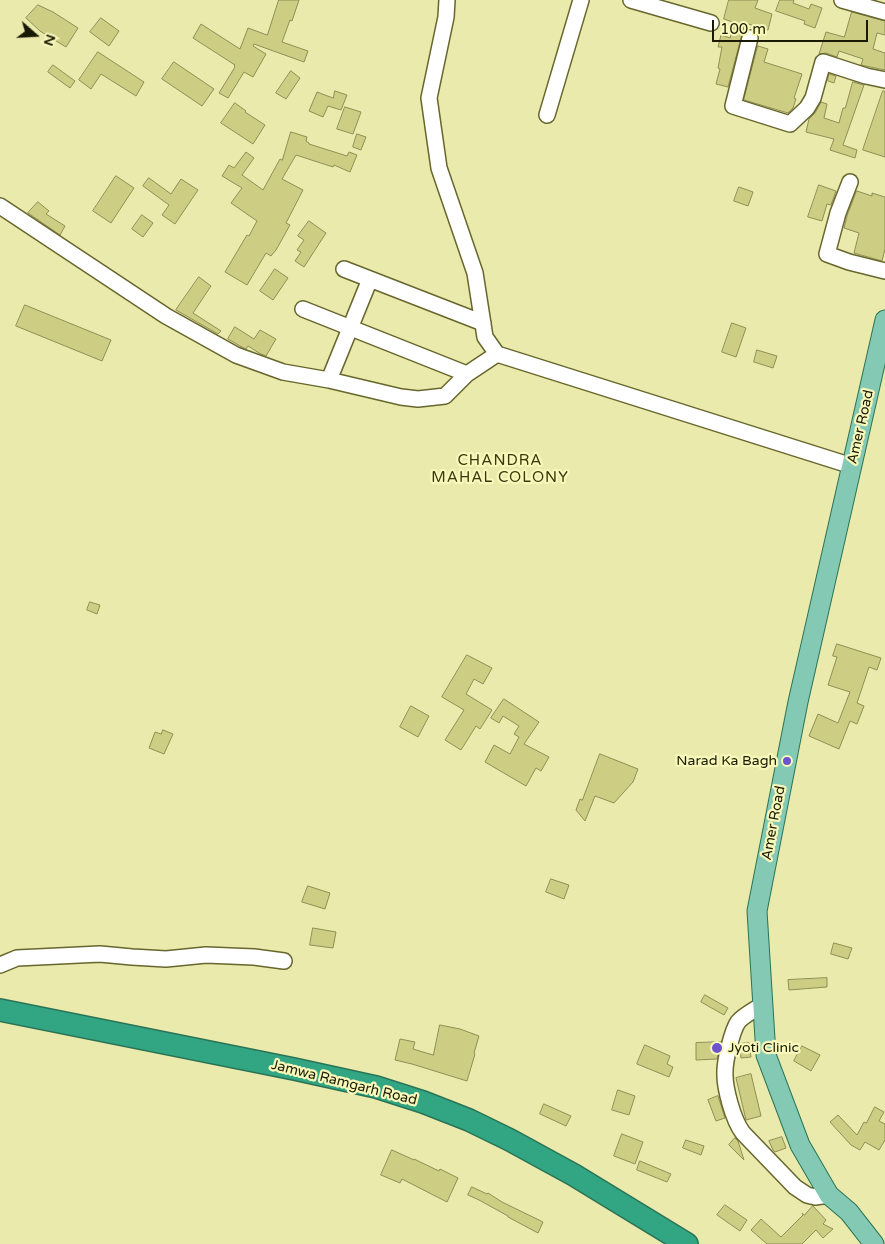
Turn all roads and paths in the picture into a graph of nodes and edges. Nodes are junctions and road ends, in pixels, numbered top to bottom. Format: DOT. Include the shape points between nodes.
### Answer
graph roads {
  1 [pos="447,0"];
  2 [pos="581,0"];
  3 [pos="631,0"];
  4 [pos="842,0"];
  5 [pos="885,12"];
  6 [pos="711,23"];
  7 [pos="750,38"];
  8 [pos="885,80"];
  9 [pos="548,114"];
  10 [pos="850,182"];
  11 [pos="0,206"];
  12 [pos="344,269"];
  13 [pos="885,271"];
  14 [pos="370,279"];
  15 [pos="303,309"];
  16 [pos="885,320"];
  17 [pos="483,322"];
  18 [pos="351,328"];
  19 [pos="496,354"];
  20 [pos="467,374"];
  21 [pos="329,380"];
  22 [pos="852,466"];
  23 [pos="284,961"];
  24 [pos="0,965"];
  25 [pos="763,1004"];
  26 [pos="0,1010"];
  27 [pos="0,1025"];
  28 [pos="829,1195"];
  29 [pos="660,1244"];
  30 [pos="687,1244"];
  31 [pos="874,1244"];
  1 -- 17 [label="street" via="429,98 439,168 475,273"];
  2 -- 9 [label="street"];
  3 -- 6 [label="street"];
  4 -- 5 [label="street"];
  7 -- 8 [label="street" via="733,106 790,124 813,98 823,62"];
  10 -- 13 [label="street" via="827,254"];
  11 -- 21 [label="street" via="166,316 236,354 283,372"];
  12 -- 14 [label="street"];
  14 -- 17 [label="street"];
  14 -- 18 [label="street"];
  15 -- 18 [label="street"];
  16 -- 22 [label="main road, Amer Road"];
  17 -- 19 [label="street" via="485,337"];
  18 -- 20 [label="street"];
  18 -- 21 [label="street"];
  19 -- 20 [label="street"];
  19 -- 22 [label="street"];
  20 -- 21 [label="street" via="445,396 418,399"];
  22 -- 25 [label="main road, Amer Road" via="798,702 757,911"];
  23 -- 24 [label="street" via="216,955 132,958 100,954 17,958"];
  25 -- 28 [label="main road, Amer Road" via="766,1055 800,1145"];
  25 -- 28 [label="street" via="744,1016 732,1039 725,1070 731,1105 739,1128 795,1188 815,1197"];
  26 -- 30 [label="highway, Jamwa Ramgarh Road" via="294,1069 423,1102 510,1140"];
  27 -- 29 [label="highway, Jamwa Ramgarh Road" via="380,1102 460,1130 509,1153"];
  28 -- 31 [label="main road, Amer Road" via="849,1212"];
}
